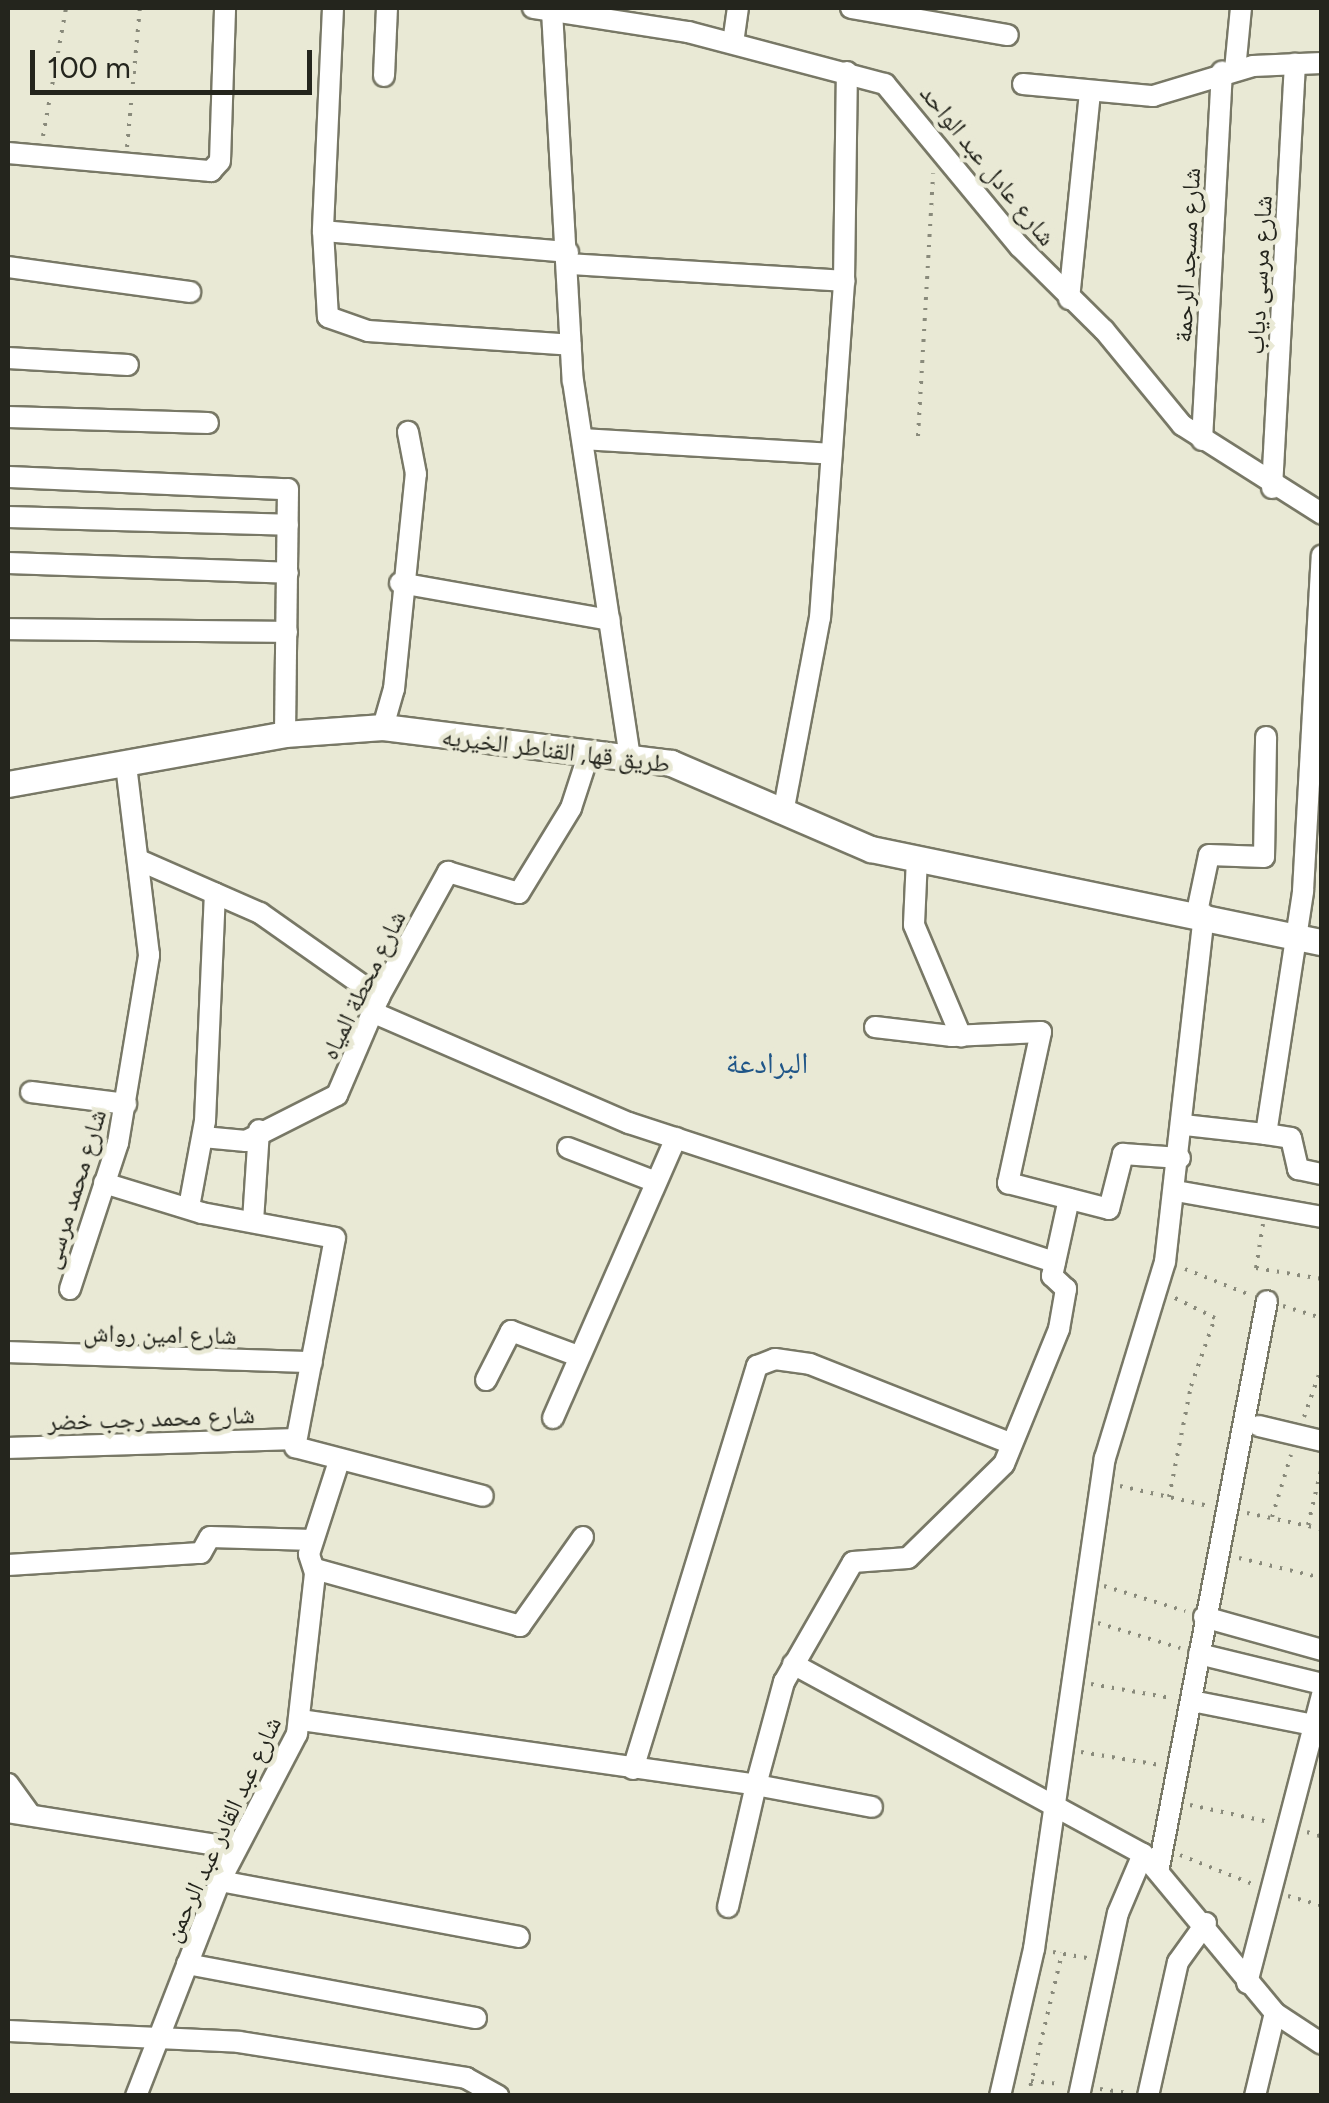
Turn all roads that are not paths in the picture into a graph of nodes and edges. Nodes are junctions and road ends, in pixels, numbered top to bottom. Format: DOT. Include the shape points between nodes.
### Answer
graph roads {
  1 [pos="226,8"];
  2 [pos="334,8"];
  3 [pos="387,8"];
  4 [pos="538,8"];
  5 [pos="738,8"];
  6 [pos="851,8"];
  7 [pos="1241,8"];
  8 [pos="614,14"];
  9 [pos="1008,35"];
  10 [pos="733,43"];
  11 [pos="1322,63"];
  12 [pos="1295,64"];
  13 [pos="1229,71"];
  14 [pos="847,72"];
  15 [pos="384,76"];
  16 [pos="1024,84"];
  17 [pos="1090,92"];
  18 [pos="8,153"];
  19 [pos="324,231"];
  20 [pos="568,258"];
  21 [pos="8,267"];
  22 [pos="844,281"];
  23 [pos="190,292"];
  24 [pos="1069,299"];
  25 [pos="571,345"];
  26 [pos="8,358"];
  27 [pos="128,365"];
  28 [pos="8,416"];
  29 [pos="208,424"];
  30 [pos="408,432"];
  31 [pos="583,438"];
  32 [pos="1202,440"];
  33 [pos="832,454"];
  34 [pos="8,477"];
  35 [pos="1272,488"];
  36 [pos="1322,514"];
  37 [pos="8,517"];
  38 [pos="288,525"];
  39 [pos="1322,556"];
  40 [pos="8,564"];
  41 [pos="288,573"];
  42 [pos="400,583"];
  43 [pos="1319,611"];
  44 [pos="610,620"];
  45 [pos="8,630"];
  46 [pos="287,632"];
  47 [pos="383,727"];
  48 [pos="286,734"];
  49 [pos="1266,737"];
  50 [pos="590,752"];
  51 [pos="630,758"];
  52 [pos="126,765"];
  53 [pos="8,784"];
  54 [pos="1316,791"];
  55 [pos="783,814"];
  56 [pos="917,858"];
  57 [pos="141,860"];
  58 [pos="215,893"];
  59 [pos="1201,913"];
  60 [pos="1309,939"];
  61 [pos="375,1004"];
  62 [pos="875,1027"];
  63 [pos="962,1036"];
  64 [pos="31,1092"];
  65 [pos="126,1104"];
  66 [pos="1184,1124"];
  67 [pos="259,1130"];
  68 [pos="1266,1134"];
  69 [pos="203,1138"];
  70 [pos="676,1138"];
  71 [pos="568,1148"];
  72 [pos="1180,1158"];
  73 [pos="1322,1174"];
  74 [pos="656,1182"];
  75 [pos="104,1183"];
  76 [pos="1176,1191"];
  77 [pos="1068,1199"];
  78 [pos="189,1208"];
  79 [pos="1322,1217"];
  80 [pos="252,1221"];
  81 [pos="1055,1262"];
  82 [pos="70,1289"];
  83 [pos="1268,1302"];
  84 [pos="8,1352"];
  85 [pos="578,1356"];
  86 [pos="312,1362"];
  87 [pos="486,1380"];
  88 [pos="553,1418"];
  89 [pos="1260,1426"];
  90 [pos="295,1439"];
  91 [pos="1322,1442"];
  92 [pos="1012,1444"];
  93 [pos="8,1448"];
  94 [pos="338,1461"];
  95 [pos="483,1496"];
  96 [pos="583,1537"];
  97 [pos="314,1540"];
  98 [pos="8,1564"];
  99 [pos="315,1569"];
  100 [pos="1204,1617"];
  101 [pos="1322,1650"];
  102 [pos="1198,1654"];
  103 [pos="793,1664"];
  104 [pos="1322,1684"];
  105 [pos="1322,1695"];
  106 [pos="1192,1701"];
  107 [pos="301,1720"];
  108 [pos="1313,1725"];
  109 [pos="633,1770"];
  110 [pos="8,1784"];
  111 [pos="756,1785"];
  112 [pos="1054,1802"];
  113 [pos="872,1806"];
  114 [pos="8,1812"];
  115 [pos="29,1813"];
  116 [pos="236,1848"];
  117 [pos="1155,1856"];
  118 [pos="220,1881"];
  119 [pos="728,1906"];
  120 [pos="1206,1923"];
  121 [pos="520,1938"];
  122 [pos="187,1964"];
  123 [pos="1248,1983"];
  124 [pos="1275,2012"];
  125 [pos="476,2018"];
  126 [pos="8,2031"];
  127 [pos="160,2038"];
  128 [pos="1322,2044"];
  129 [pos="1081,2091"];
  130 [pos="136,2096"];
  131 [pos="498,2096"];
  132 [pos="1000,2096"];
  133 [pos="1147,2096"];
  134 [pos="1254,2096"];
  1 -- 18 [label="street" via="218,166 203,172"];
  2 -- 19 [label="street"];
  3 -- 15 [label="street"];
  4 -- 8 [label="street, شارع عادل عبد الواحد"];
  4 -- 20 [label="street"];
  5 -- 10 [label="street"];
  6 -- 9 [label="street"];
  7 -- 13 [label="street, شارع مسجد الرحمة"];
  8 -- 10 [label="street, شارع عادل عبد الواحد"];
  10 -- 14 [label="street, شارع عادل عبد الواحد"];
  11 -- 12 [label="street"];
  12 -- 13 [label="street"];
  12 -- 35 [label="street, شارع مرسى دياب"];
  13 -- 17 [label="street" via="1153,96"];
  13 -- 32 [label="street, شارع مسجد الرحمة"];
  14 -- 22 [label="street"];
  14 -- 24 [label="street, شارع عادل عبد الواحد" via="886,84"];
  16 -- 17 [label="street"];
  17 -- 24 [label="street"];
  19 -- 20 [label="street"];
  19 -- 25 [label="street" via="324,308 341,325"];
  20 -- 22 [label="street"];
  20 -- 25 [label="street"];
  21 -- 23 [label="street"];
  22 -- 33 [label="street"];
  24 -- 32 [label="street, شارع عادل عبد الواحد"];
  25 -- 31 [label="street"];
  26 -- 27 [label="street"];
  28 -- 29 [label="street"];
  30 -- 42 [label="street" via="416,474"];
  31 -- 33 [label="street"];
  31 -- 44 [label="street"];
  32 -- 35 [label="street, شارع عادل عبد الواحد"];
  33 -- 55 [label="street" via="820,618"];
  34 -- 38 [label="street" via="285,488 292,496"];
  35 -- 36 [label="street, شارع عادل عبد الواحد"];
  37 -- 38 [label="street"];
  38 -- 41 [label="street"];
  39 -- 43 [label="street"];
  40 -- 41 [label="street"];
  41 -- 46 [label="street"];
  42 -- 44 [label="street"];
  42 -- 47 [label="street" via="394,689"];
  43 -- 54 [label="street"];
  44 -- 51 [label="street"];
  45 -- 46 [label="street"];
  46 -- 48 [label="street"];
  47 -- 48 [label="street, طريق قها, القناطر الخيريه"];
  47 -- 50 [label="street, طريق قها, القناطر الخيريه"];
  48 -- 52 [label="street, طريق قها, القناطر الخيريه"];
  49 -- 59 [label="street" via="1264,857 1210,855"];
  50 -- 51 [label="street, طريق قها, القناطر الخيريه"];
  50 -- 61 [label="street, شارع محطة المياه" via="571,808 520,893 457,868 448,872"];
  51 -- 55 [label="street, طريق قها, القناطر الخيريه" via="711,775"];
  52 -- 53 [label="street, طريق قها, القناطر الخيريه"];
  52 -- 57 [label="street, شارع محمد مرسى"];
  54 -- 60 [label="street"];
  55 -- 56 [label="street, طريق قها, القناطر الخيريه" via="848,843"];
  56 -- 59 [label="street, طريق قها, القناطر الخيريه"];
  56 -- 63 [label="street" via="914,925"];
  57 -- 58 [label="street"];
  57 -- 65 [label="street, شارع محمد مرسى" via="149,955"];
  58 -- 61 [label="street" via="273,921"];
  58 -- 69 [label="street"];
  59 -- 60 [label="street, طريق قها, القناطر الخيريه"];
  59 -- 66 [label="street"];
  60 -- 68 [label="street"];
  61 -- 67 [label="street, شارع محطة المياه" via="337,1095"];
  61 -- 70 [label="street"];
  62 -- 63 [label="street"];
  63 -- 77 [label="street" via="1040,1032 1006,1180"];
  64 -- 65 [label="street"];
  65 -- 75 [label="street, شارع محمد مرسى"];
  66 -- 68 [label="street"];
  66 -- 72 [label="street"];
  67 -- 69 [label="street, شارع محطة المياه" via="241,1142"];
  67 -- 80 [label="street"];
  68 -- 73 [label="street" via="1291,1138 1298,1169"];
  69 -- 78 [label="street"];
  70 -- 74 [label="street"];
  70 -- 81 [label="street"];
  71 -- 74 [label="street"];
  72 -- 76 [label="street"];
  72 -- 77 [label="street" via="1123,1154 1110,1209"];
  74 -- 85 [label="street"];
  75 -- 78 [label="street"];
  75 -- 82 [label="street, شارع محمد مرسى"];
  76 -- 79 [label="street"];
  76 -- 112 [label="street" via="1160,1290 1101,1482"];
  77 -- 81 [label="street"];
  78 -- 80 [label="street"];
  80 -- 86 [label="street" via="338,1242"];
  81 -- 92 [label="street" via="1052,1278 1066,1292 1059,1329"];
  83 -- 100 [label="street"];
  84 -- 86 [label="street, شارع امين رواش"];
  85 -- 87 [label="street" via="510,1331"];
  85 -- 88 [label="street"];
  86 -- 90 [label="street"];
  89 -- 91 [label="street"];
  90 -- 93 [label="street, شارع محمد رجب خضر"];
  90 -- 94 [label="street" via="298,1452"];
  92 -- 103 [label="street" via="998,1474 911,1556 853,1562"];
  92 -- 109 [label="street" via="810,1364 775,1359 757,1366"];
  94 -- 95 [label="street"];
  94 -- 97 [label="street, شارع عبد القادر عبد الرحمن"];
  96 -- 99 [label="street" via="520,1626"];
  97 -- 98 [label="street" via="210,1537 201,1553"];
  97 -- 99 [label="street, شارع عبد القادر عبد الرحمن"];
  99 -- 107 [label="street, شارع عبد القادر عبد الرحمن"];
  100 -- 101 [label="street"];
  100 -- 102 [label="street"];
  102 -- 104 [label="street"];
  102 -- 106 [label="street"];
  103 -- 111 [label="street"];
  103 -- 112 [label="street"];
  105 -- 108 [label="street"];
  106 -- 108 [label="street"];
  106 -- 117 [label="street"];
  107 -- 109 [label="street"];
  107 -- 116 [label="street, شارع عبد القادر عبد الرحمن"];
  108 -- 123 [label="street"];
  109 -- 111 [label="street"];
  110 -- 115 [label="street"];
  111 -- 113 [label="street"];
  111 -- 119 [label="street"];
  112 -- 117 [label="street"];
  112 -- 132 [label="street" via="1034,1949"];
  114 -- 115 [label="street"];
  115 -- 116 [label="street"];
  116 -- 118 [label="street, شارع عبد القادر عبد الرحمن"];
  117 -- 120 [label="street"];
  117 -- 129 [label="street" via="1108,1962"];
  118 -- 121 [label="street"];
  118 -- 122 [label="street, شارع عبد القادر عبد الرحمن"];
  120 -- 123 [label="street"];
  120 -- 133 [label="street" via="1178,1962"];
  122 -- 125 [label="street"];
  122 -- 127 [label="street, شارع عبد القادر عبد الرحمن"];
  123 -- 124 [label="street"];
  124 -- 128 [label="street"];
  124 -- 134 [label="street"];
  126 -- 127 [label="street"];
  127 -- 130 [label="street, شارع عبد القادر عبد الرحمن"];
  127 -- 131 [label="street" via="441,2073"];
}
